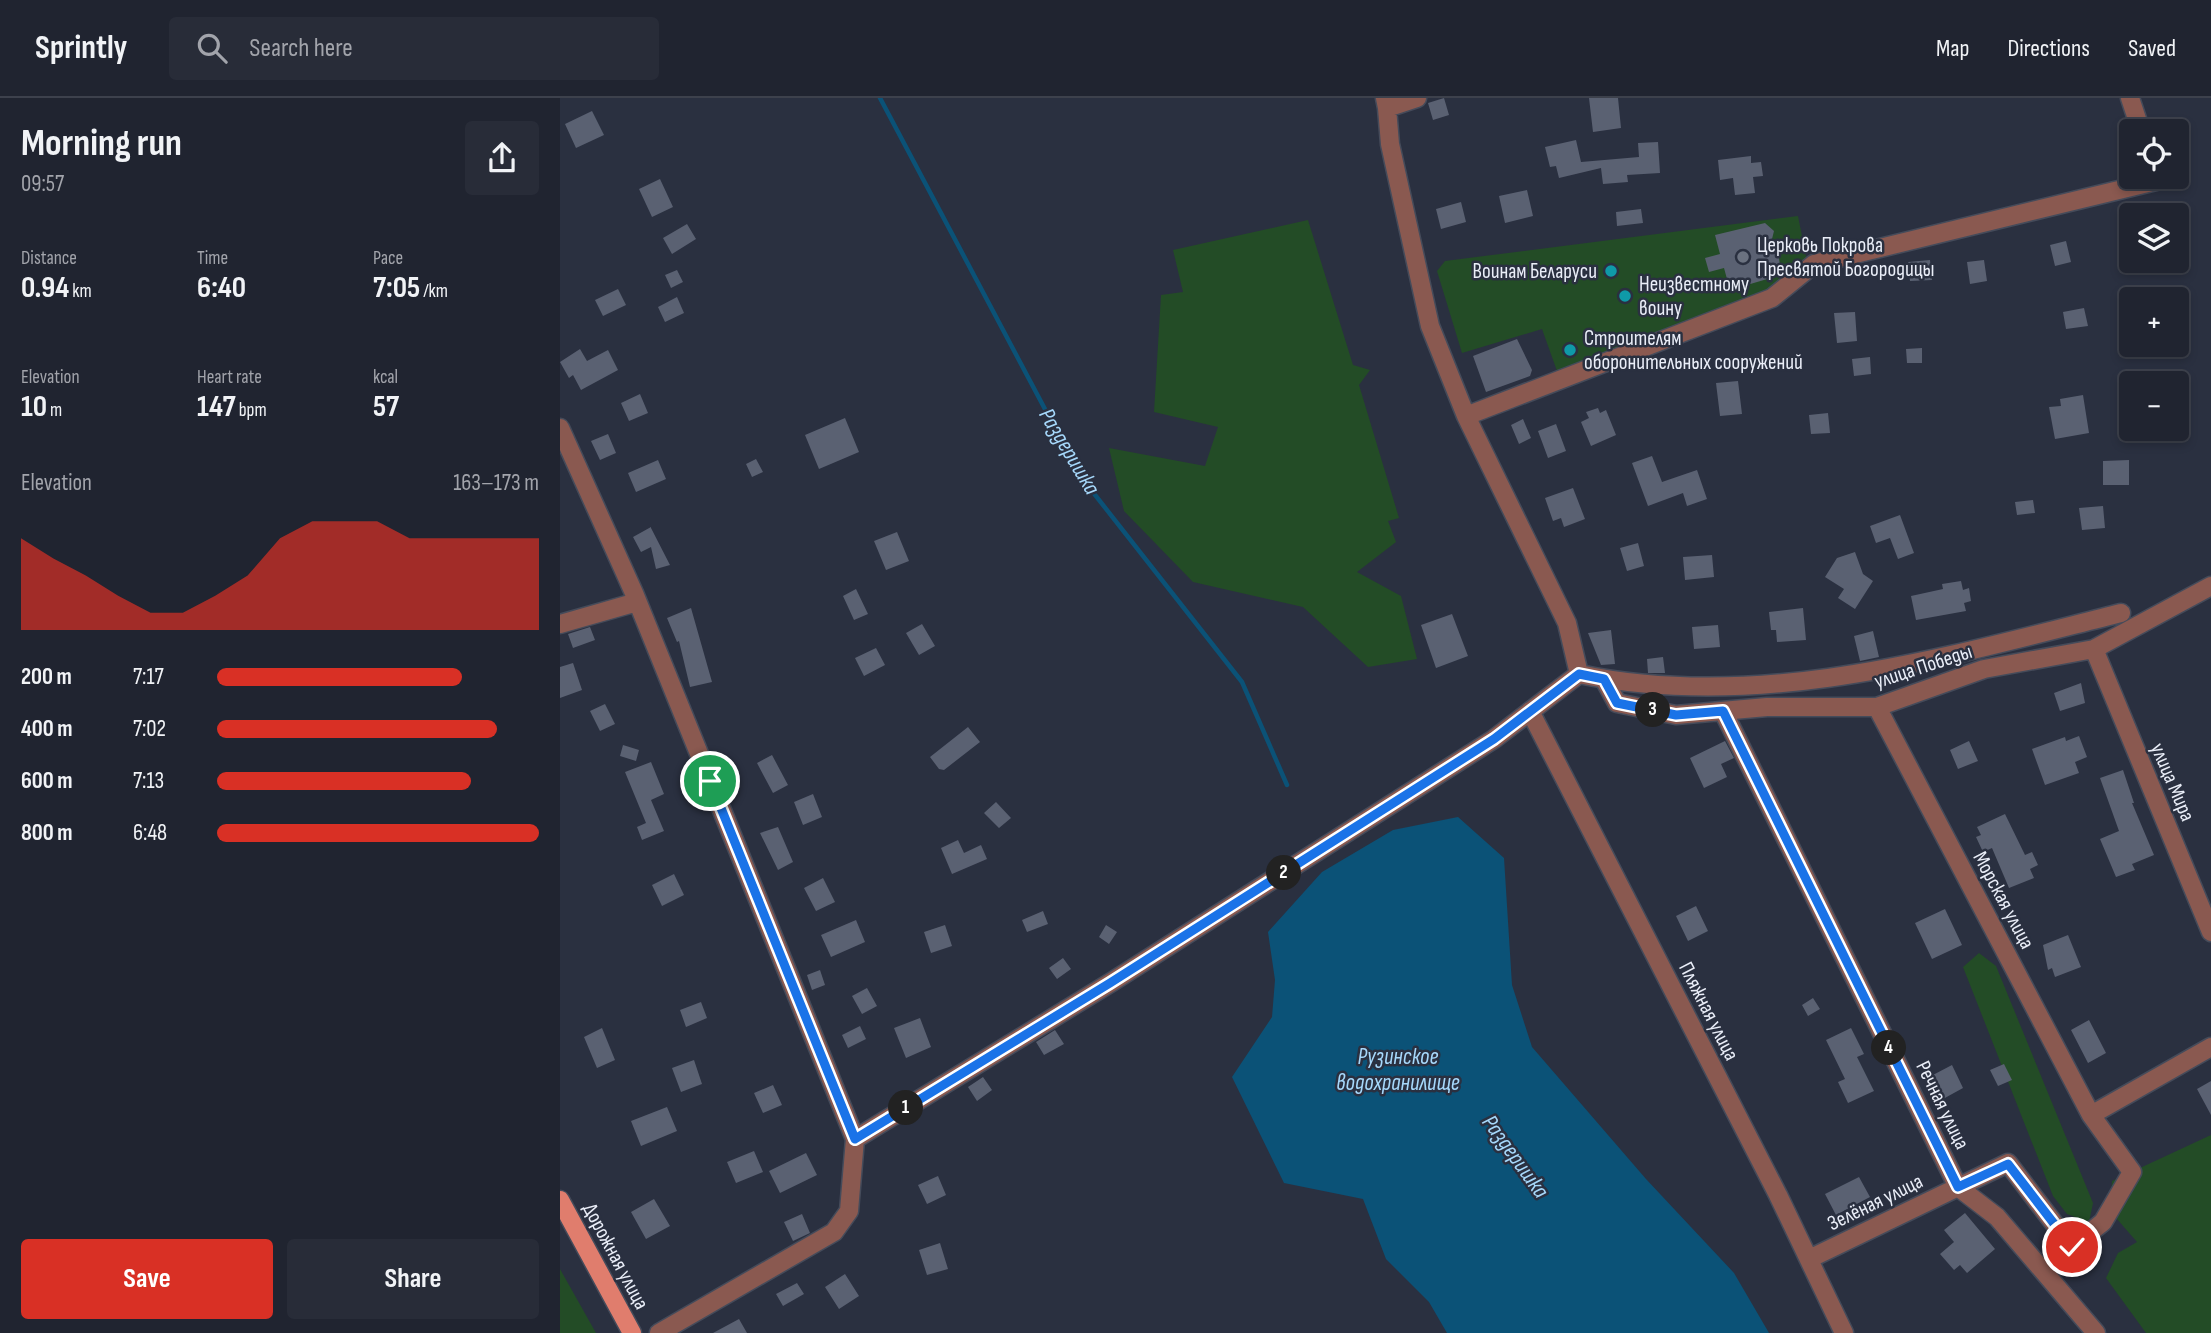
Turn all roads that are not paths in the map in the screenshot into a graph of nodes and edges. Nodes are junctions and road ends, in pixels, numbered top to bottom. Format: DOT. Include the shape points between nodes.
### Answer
graph roads {
  1 [pos="1417,98"];
  2 [pos="2130,98"];
  3 [pos="1386,103"];
  4 [pos="2137,119"];
  5 [pos="2125,189"];
  6 [pos="1466,416"];
  7 [pos="560,428"];
  8 [pos="2211,586"];
  9 [pos="637,602"];
  10 [pos="2121,614"];
  11 [pos="560,624"];
  12 [pos="2094,649"];
  13 [pos="1579,674"];
  14 [pos="1604,679"];
  15 [pos="1877,707"];
  16 [pos="1530,711"];
  17 [pos="1723,711"];
  18 [pos="2211,932"];
  19 [pos="2211,1047"];
  20 [pos="2091,1115"];
  21 [pos="855,1139"];
  22 [pos="1958,1187"];
  23 [pos="560,1200"];
  24 [pos="1809,1259"];
  25 [pos="632,1333"];
  26 [pos="659,1333"];
  27 [pos="1844,1333"];
  28 [pos="2096,1333"];
  1 -- 3 [label="street"];
  2 -- 4 [label="street"];
  3 -- 6 [label="street" via="1390,144 1430,326"];
  5 -- 6 [label="street" via="1814,264 1772,298"];
  6 -- 13 [label="street" via="1567,624"];
  7 -- 9 [label="street"];
  8 -- 12 [label="street, улица Победы"];
  9 -- 11 [label="street"];
  9 -- 21 [label="street"];
  10 -- 14 [label="street" via="1906,667 1796,683 1662,686"];
  12 -- 15 [label="street, улица Победы" via="1984,669"];
  12 -- 18 [label="street, улица Мира"];
  13 -- 14 [label="street"];
  13 -- 16 [label="street"];
  14 -- 17 [label="street, улица Победы" via="1617,703 1676,715"];
  15 -- 17 [label="street, улица Победы"];
  15 -- 20 [label="street, Морская улица"];
  16 -- 21 [label="street" via="1494,739 1145,961"];
  16 -- 24 [label="street, Пляжная улица"];
  17 -- 22 [label="street, Речная улица"];
  19 -- 20 [label="street"];
  20 -- 22 [label="street, Зелёная улица" via="2132,1172 2103,1222 2072,1247 2008,1164"];
  21 -- 26 [label="street" via="849,1212 834,1232"];
  22 -- 24 [label="street, Зелёная улица"];
  22 -- 28 [label="street, Речная улица" via="1997,1217"];
  23 -- 25 [label="main road, Дорожная улица"];
  24 -- 27 [label="street, Пляжная улица"];
}
